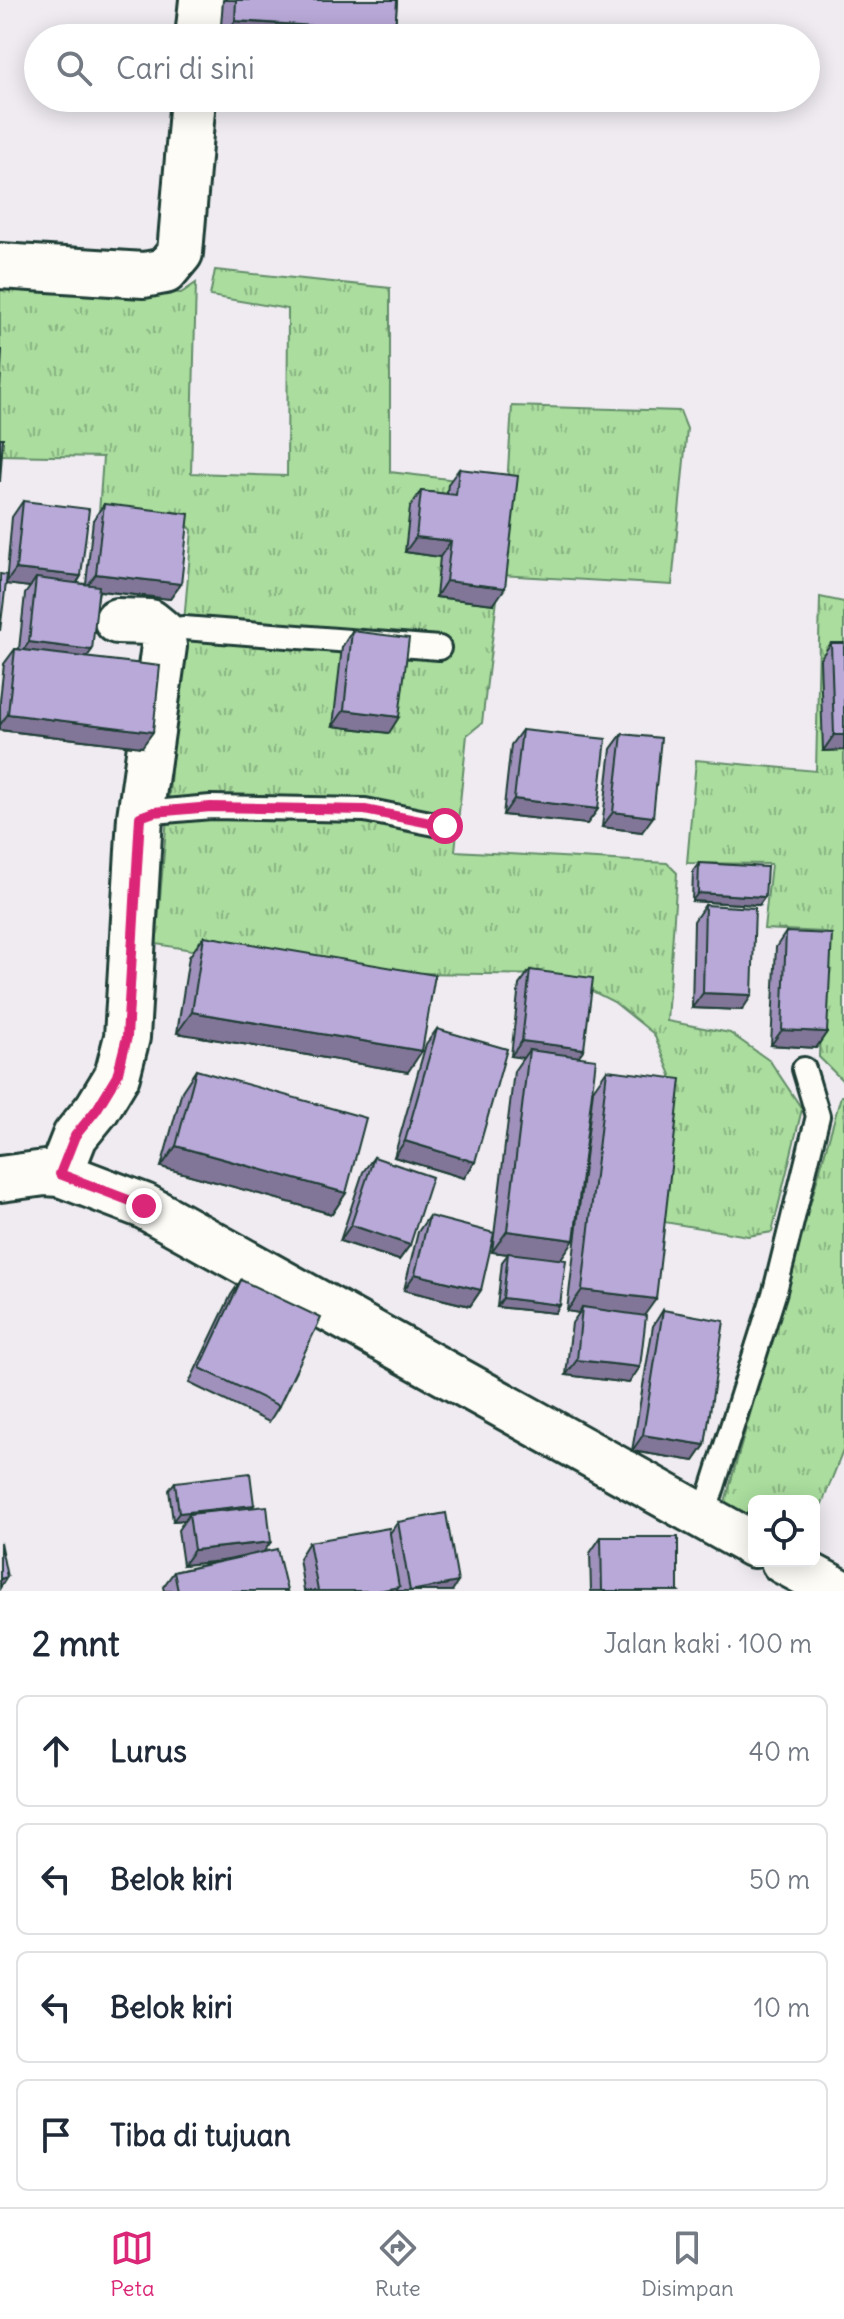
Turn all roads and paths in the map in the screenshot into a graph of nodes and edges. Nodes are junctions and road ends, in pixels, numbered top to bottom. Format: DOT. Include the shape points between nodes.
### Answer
graph roads {
  1 [pos="202,0"];
  2 [pos="199,24"];
  3 [pos="192,112"];
  4 [pos="0,266"];
  5 [pos="117,621"];
  6 [pos="161,631"];
  7 [pos="439,648"];
  8 [pos="140,817"];
  9 [pos="445,826"];
  10 [pos="804,1069"];
  11 [pos="60,1174"];
  12 [pos="0,1179"];
  13 [pos="703,1518"];
  14 [pos="748,1542"];
  15 [pos="794,1567"];
  16 [pos="839,1591"];
  1 -- 2 [label="street"];
  3 -- 4 [label="street" via="180,253 165,271 144,275"];
  5 -- 6 [label="street" via="150,622"];
  6 -- 7 [label="lane" via="184,628"];
  6 -- 8 [label="street" via="164,646"];
  8 -- 9 [label="lane" via="211,807 365,810"];
  8 -- 11 [label="street" via="127,1037 117,1076 75,1136"];
  10 -- 13 [label="lane" via="818,1116 775,1291"];
  11 -- 12 [label="street"];
  11 -- 13 [label="street" via="144,1206"];
  13 -- 14 [label="street"];
  15 -- 16 [label="street"];
}
